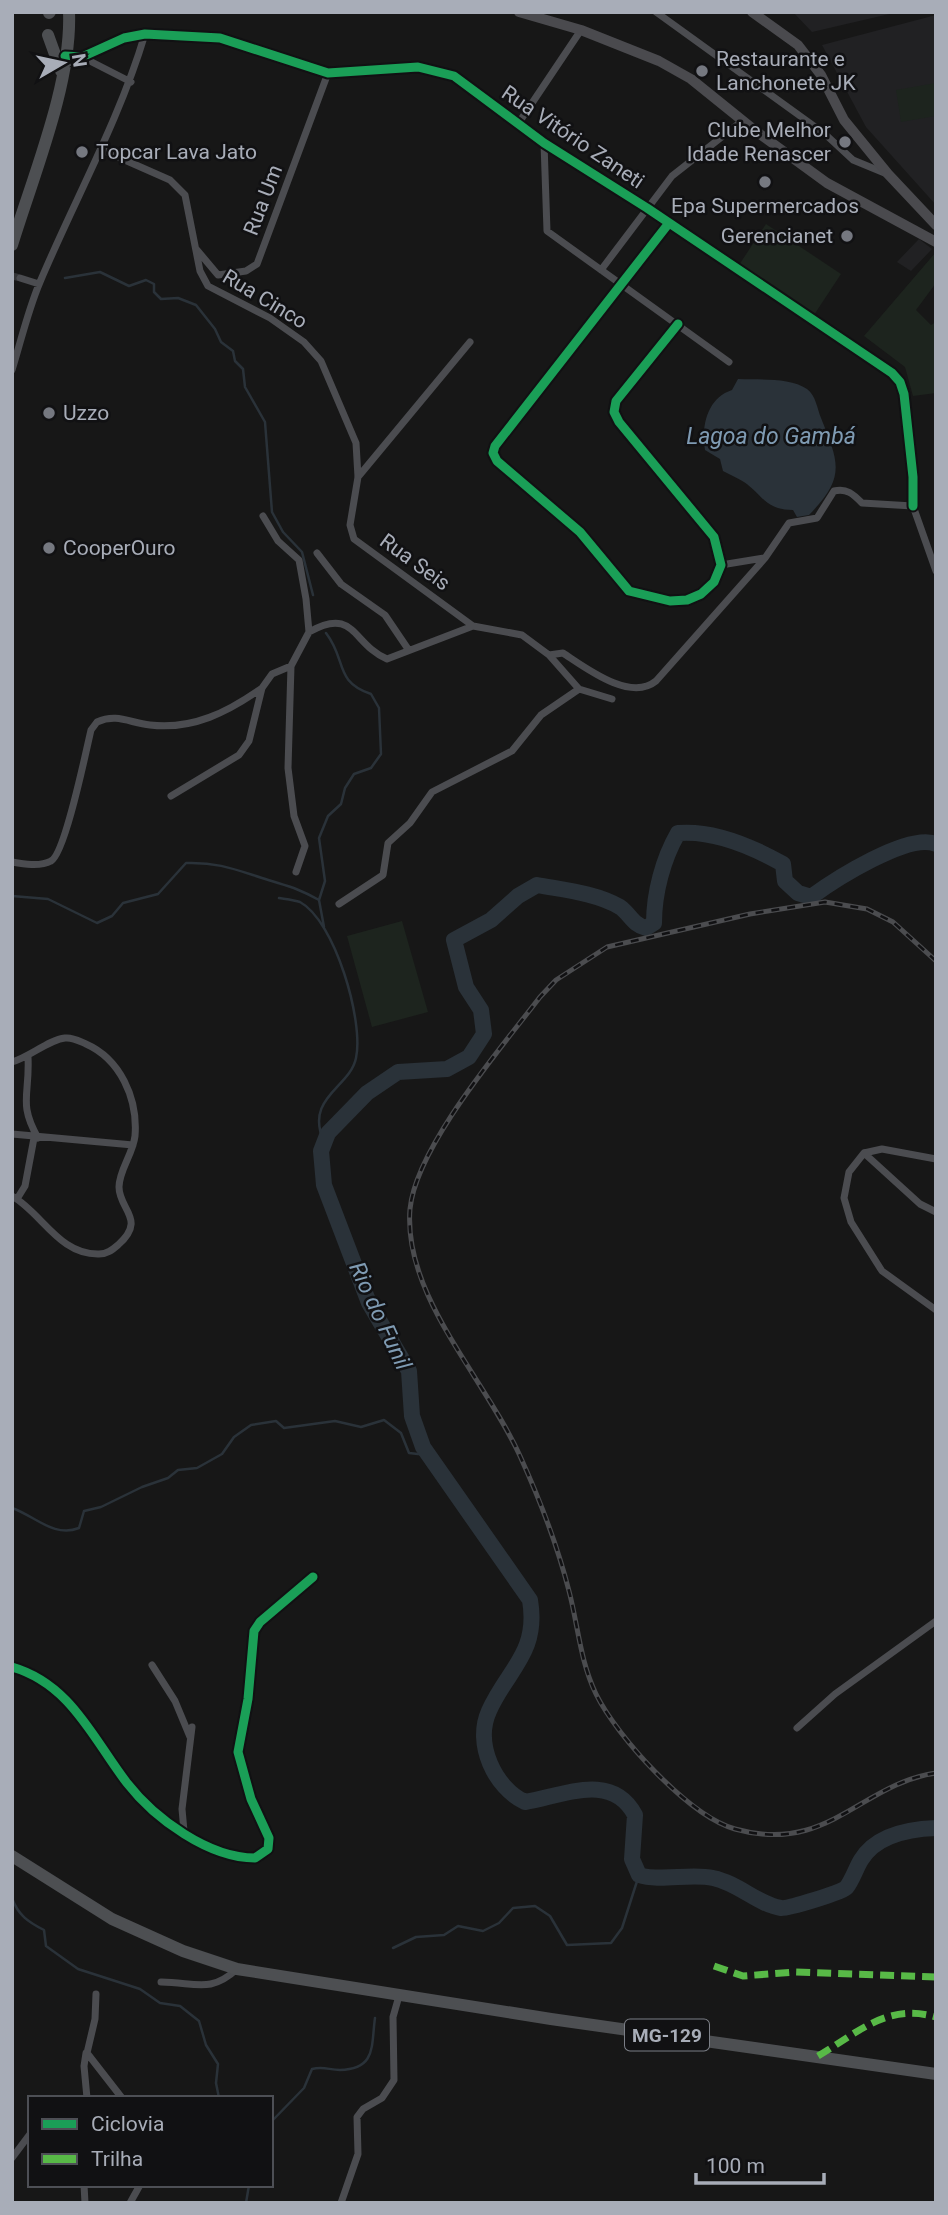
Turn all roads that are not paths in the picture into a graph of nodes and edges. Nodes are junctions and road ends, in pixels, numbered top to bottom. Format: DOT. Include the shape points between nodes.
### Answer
graph roads {
  1 [pos="519,12"];
  2 [pos="656,12"];
  3 [pos="752,12"];
  4 [pos="67,19"];
  5 [pos="581,30"];
  6 [pos="145,34"];
  7 [pos="48,35"];
  8 [pos="65,56"];
  9 [pos="82,57"];
  10 [pos="328,73"];
  11 [pos="62,74"];
  12 [pos="131,82"];
  13 [pos="742,121"];
  14 [pos="518,124"];
  15 [pos="544,143"];
  16 [pos="102,150"];
  17 [pos="888,174"];
  18 [pos="647,208"];
  19 [pos="669,223"];
  20 [pos="936,225"];
  21 [pos="936,242"];
  22 [pos="12,245"];
  23 [pos="194,245"];
  24 [pos="601,270"];
  25 [pos="20,278"];
  26 [pos="39,284"];
  27 [pos="623,286"];
  28 [pos="678,324"];
  29 [pos="470,342"];
  30 [pos="729,362"];
  31 [pos="12,370"];
  32 [pos="358,477"];
  33 [pos="913,506"];
  34 [pos="263,516"];
  35 [pos="317,552"];
  36 [pos="765,558"];
  37 [pos="721,565"];
  38 [pos="936,571"];
  39 [pos="473,626"];
  40 [pos="309,632"];
  41 [pos="408,649"];
  42 [pos="549,655"];
  43 [pos="291,666"];
  44 [pos="262,688"];
  45 [pos="579,689"];
  46 [pos="612,699"];
  47 [pos="171,796"];
  48 [pos="12,862"];
  49 [pos="296,872"];
  50 [pos="339,904"];
  51 [pos="28,1057"];
  52 [pos="12,1062"];
  53 [pos="12,1134"];
  54 [pos="36,1138"];
  55 [pos="133,1145"];
  56 [pos="863,1153"];
  57 [pos="936,1159"];
  58 [pos="15,1197"];
  59 [pos="936,1212"];
  60 [pos="936,1310"];
  61 [pos="313,1577"];
  62 [pos="936,1621"];
  63 [pos="152,1665"];
  64 [pos="12,1667"];
  65 [pos="192,1727"];
  66 [pos="797,1727"];
  67 [pos="190,1737"];
  68 [pos="184,1831"];
  69 [pos="12,1856"];
  70 [pos="237,1969"];
  71 [pos="162,1982"];
  72 [pos="96,1994"];
  73 [pos="399,1996"];
  74 [pos="87,2053"];
  75 [pos="936,2074"];
  76 [pos="87,2096"];
  77 [pos="120,2096"];
  78 [pos="28,2137"];
  79 [pos="12,2158"];
  80 [pos="139,2187"];
  81 [pos="131,2203"];
  82 [pos="341,2203"];
  1 -- 5 [label="street"];
  2 -- 17 [label="street" via="825,134 853,160"];
  3 -- 17 [label="street" via="798,45 821,75 844,120"];
  4 -- 8 [label="main road"];
  5 -- 13 [label="street" via="670,67"];
  5 -- 14 [label="street"];
  6 -- 9 [label="street, Rua Vitório Zaneti"];
  6 -- 10 [label="street, Rua Vitório Zaneti" via="220,38"];
  6 -- 12 [label="street"];
  7 -- 11 [label="main road"];
  8 -- 9 [label="street, Rua Vitório Zaneti"];
  8 -- 11 [label="main road"];
  9 -- 12 [label="street"];
  10 -- 14 [label="street, Rua Vitório Zaneti" via="418,67 454,76"];
  10 -- 23 [label="street, Rua Um" via="257,264 246,271 218,275"];
  11 -- 22 [label="main road"];
  12 -- 16 [label="street"];
  13 -- 18 [label="street" via="673,176"];
  13 -- 21 [label="street" via="827,183"];
  14 -- 15 [label="street, Rua Vitório Zaneti"];
  15 -- 18 [label="street, Rua Vitório Zaneti"];
  15 -- 24 [label="street" via="547,231"];
  16 -- 23 [label="street, Rua Cinco" via="170,180 185,195"];
  16 -- 26 [label="street"];
  17 -- 20 [label="street"];
  18 -- 19 [label="street, Rua Vitório Zaneti"];
  18 -- 24 [label="street"];
  19 -- 27 [label="street"];
  19 -- 33 [label="street, Rua Vitório Zaneti" via="900,382"];
  23 -- 32 [label="street, Rua Cinco" via="208,286 270,318 304,342 321,361 356,443"];
  24 -- 27 [label="street"];
  25 -- 26 [label="street"];
  26 -- 31 [label="street"];
  27 -- 28 [label="street"];
  27 -- 37 [label="street" via="493,453 580,532 629,591 670,601 687,600 714,582"];
  28 -- 30 [label="street"];
  28 -- 37 [label="street" via="616,401 614,412 706,524 715,537"];
  29 -- 32 [label="street"];
  32 -- 39 [label="street, Rua Seis" via="350,525 354,539"];
  33 -- 36 [label="street" via="862,503 851,492 834,491 817,518 789,523"];
  33 -- 38 [label="street, Rua Vitório Zaneti"];
  34 -- 40 [label="street" via="278,541 299,560"];
  35 -- 41 [label="street" via="341,584 385,615"];
  36 -- 37 [label="street"];
  36 -- 42 [label="street" via="649,687 630,688 563,653"];
  39 -- 41 [label="street"];
  39 -- 42 [label="street" via="522,635"];
  40 -- 41 [label="street" via="336,622 354,631 387,660"];
  40 -- 43 [label="street"];
  42 -- 45 [label="street"];
  43 -- 44 [label="street" via="272,674"];
  43 -- 49 [label="street" via="288,768 294,816 305,846"];
  44 -- 47 [label="street" via="249,741 239,755"];
  44 -- 48 [label="street" via="221,715 194,722 147,725 116,718 97,722 57,856 47,863"];
  45 -- 46 [label="street"];
  45 -- 50 [label="street" via="541,715 512,751 432,792 410,823 388,843 383,875"];
  51 -- 52 [label="street"];
  51 -- 54 [label="street" via="30,1080 24,1112"];
  51 -- 55 [label="street" via="63,1038 80,1041 111,1058 125,1081 134,1122"];
  53 -- 54 [label="street"];
  54 -- 55 [label="street"];
  54 -- 58 [label="street" via="25,1186"];
  55 -- 58 [label="street" via="119,1185 130,1227 124,1239 106,1253 88,1252 62,1241"];
  56 -- 57 [label="street" via="882,1149"];
  56 -- 59 [label="street"];
  56 -- 60 [label="street" via="845,1185 851,1222 882,1271"];
  61 -- 68 [label="street" via="254,1631 238,1752 251,1799 269,1838 268,1849 255,1858 242,1858 214,1850"];
  62 -- 66 [label="street"];
  63 -- 67 [label="street"];
  64 -- 68 [label="street" via="41,1678 68,1700 128,1783"];
  65 -- 67 [label="street"];
  67 -- 68 [label="street"];
  69 -- 70 [label="main road, MG-129" via="112,1919"];
  70 -- 71 [label="street" via="211,1987"];
  70 -- 73 [label="main road, MG-129"];
  72 -- 74 [label="street"];
  73 -- 75 [label="main road, MG-129"];
  73 -- 82 [label="street" via="393,2017 394,2080 382,2098 357,2117 358,2154"];
  74 -- 76 [label="street"];
  74 -- 77 [label="street"];
  78 -- 79 [label="street"];
  80 -- 81 [label="street"];
}
